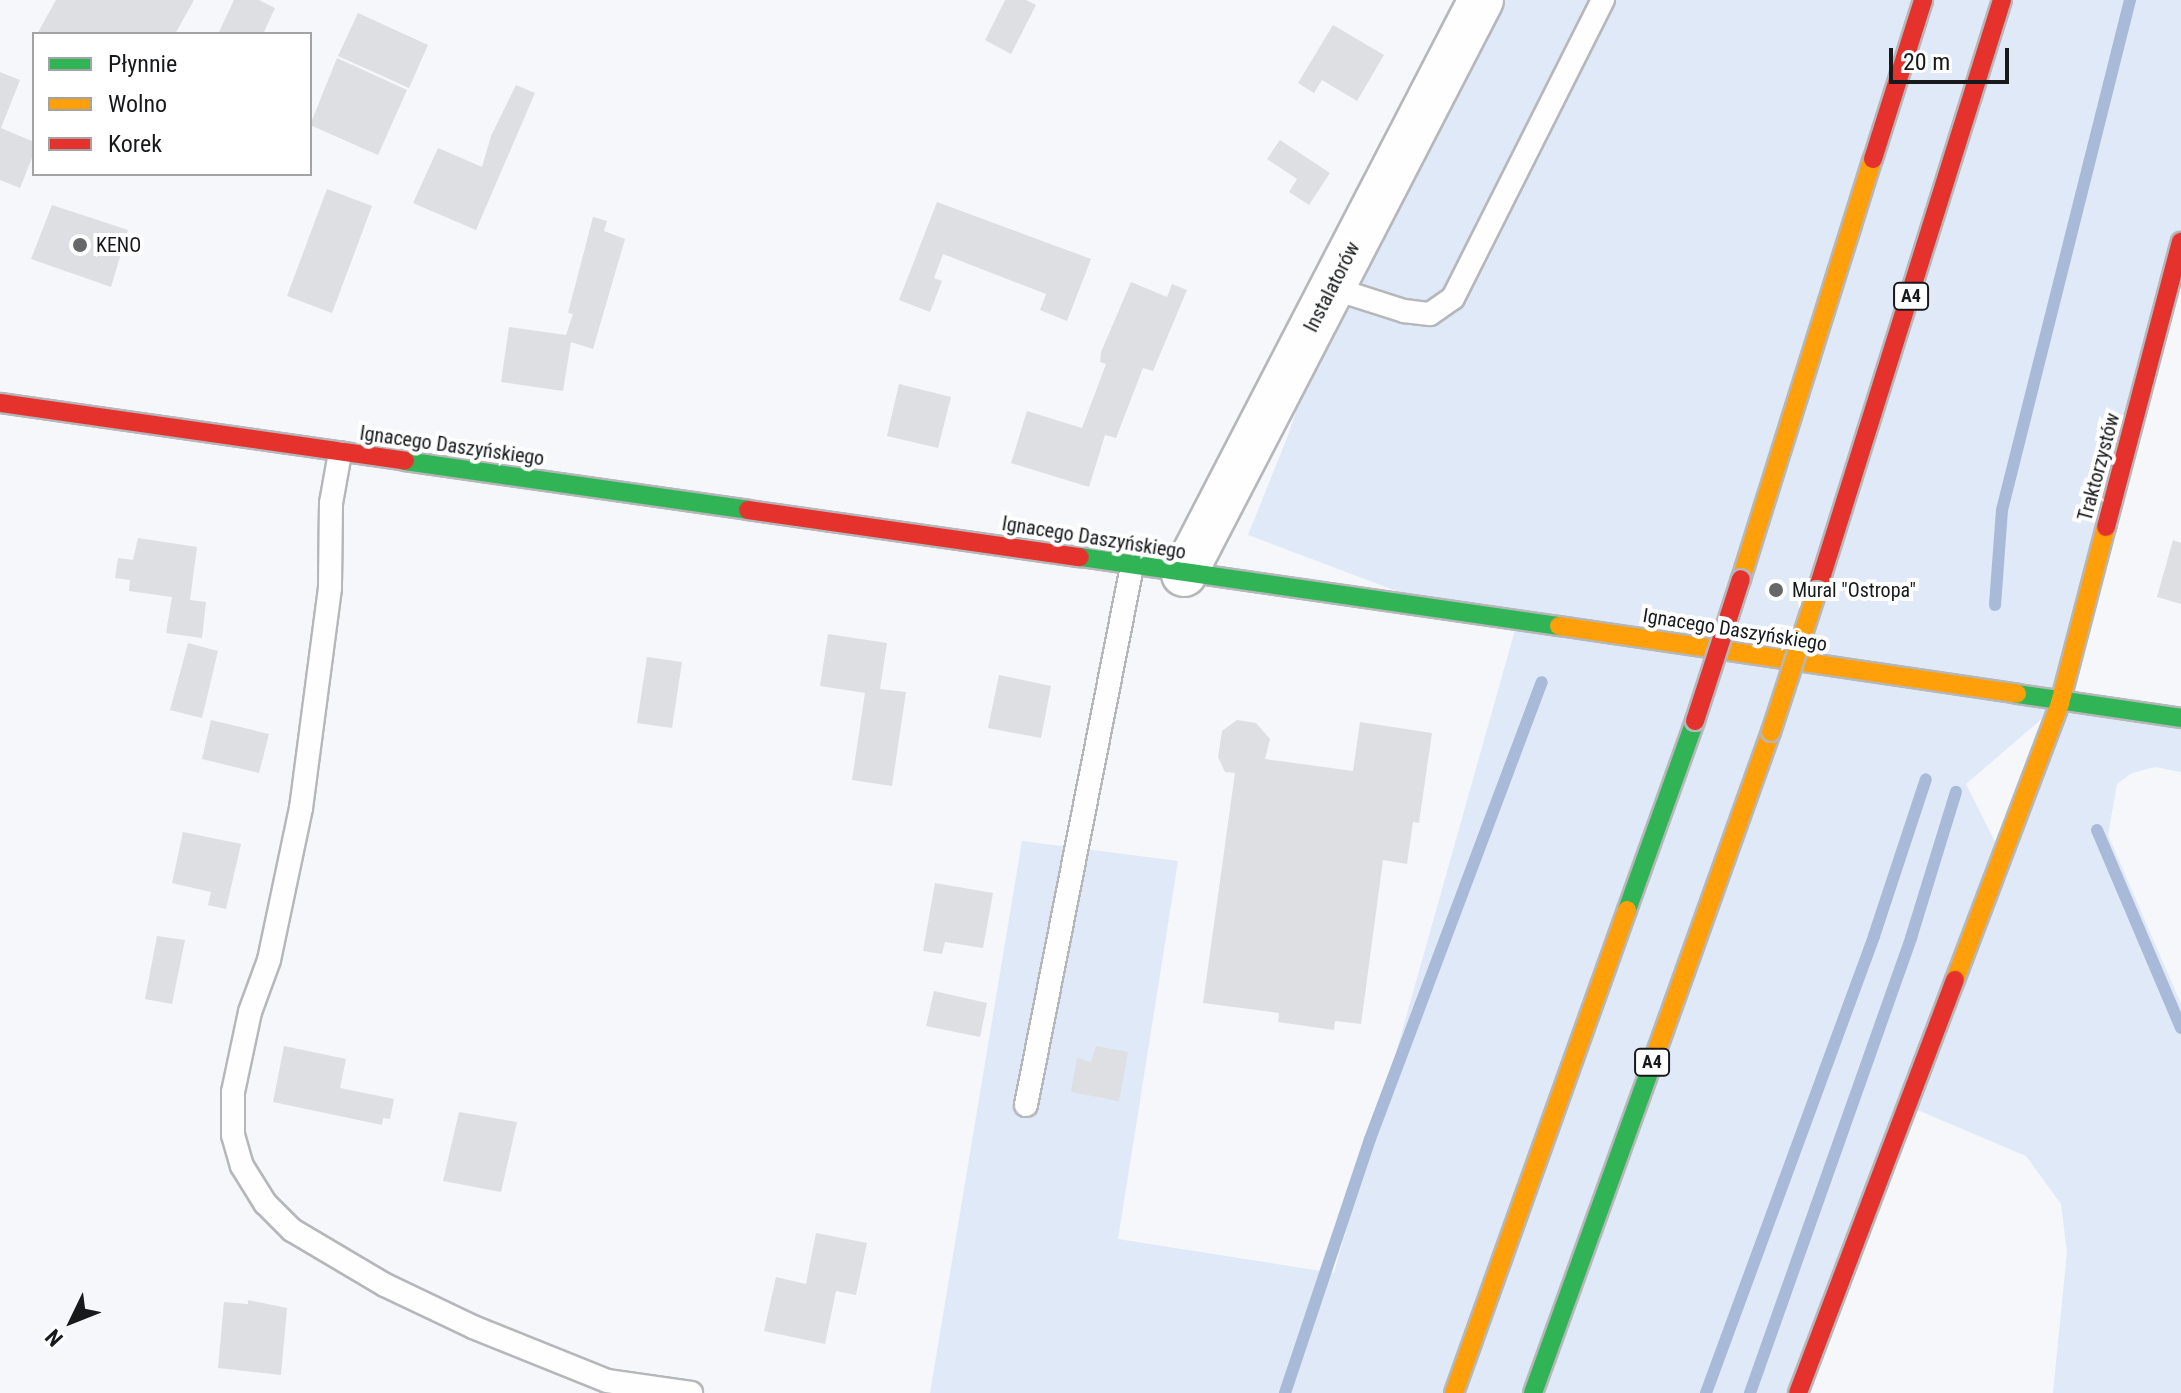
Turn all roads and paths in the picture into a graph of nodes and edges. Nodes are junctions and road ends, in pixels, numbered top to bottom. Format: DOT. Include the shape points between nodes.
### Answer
graph roads {
  1 [pos="1481,0"];
  2 [pos="1603,0"];
  3 [pos="1923,0"];
  4 [pos="2002,0"];
  5 [pos="2181,242"];
  6 [pos="1332,288"];
  7 [pos="0,403"];
  8 [pos="340,453"];
  9 [pos="1132,566"];
  10 [pos="1184,574"];
  11 [pos="2060,703"];
  12 [pos="2181,718"];
  13 [pos="1026,1105"];
  14 [pos="691,1393"];
  15 [pos="1454,1393"];
  16 [pos="1533,1393"];
  17 [pos="1798,1393"];
  1 -- 6 [label="street, Instalatorów"];
  2 -- 6 [label="lane" via="1453,298 1430,314"];
  3 -- 15 [label="main road, bridge" via="1695,721"];
  4 -- 16 [label="main road, A4, bridge" via="1771,732"];
  5 -- 11 [label="main road, Traktorzystów"];
  6 -- 10 [label="street, Instalatorów"];
  7 -- 8 [label="main road, Ignacego Daszyńskiego"];
  8 -- 9 [label="main road, Ignacego Daszyńskiego"];
  8 -- 14 [label="lane" via="331,503 330,588 301,808 269,960 250,1012 233,1092 233,1135 242,1166 265,1203 292,1230 385,1285 607,1381"];
  9 -- 10 [label="main road, Ignacego Daszyńskiego"];
  9 -- 13 [label="lane"];
  10 -- 11 [label="main road, Ignacego Daszyńskiego"];
  11 -- 12 [label="main road, Ignacego Daszyńskiego"];
  11 -- 17 [label="main road, Traktorzystów"];
}
